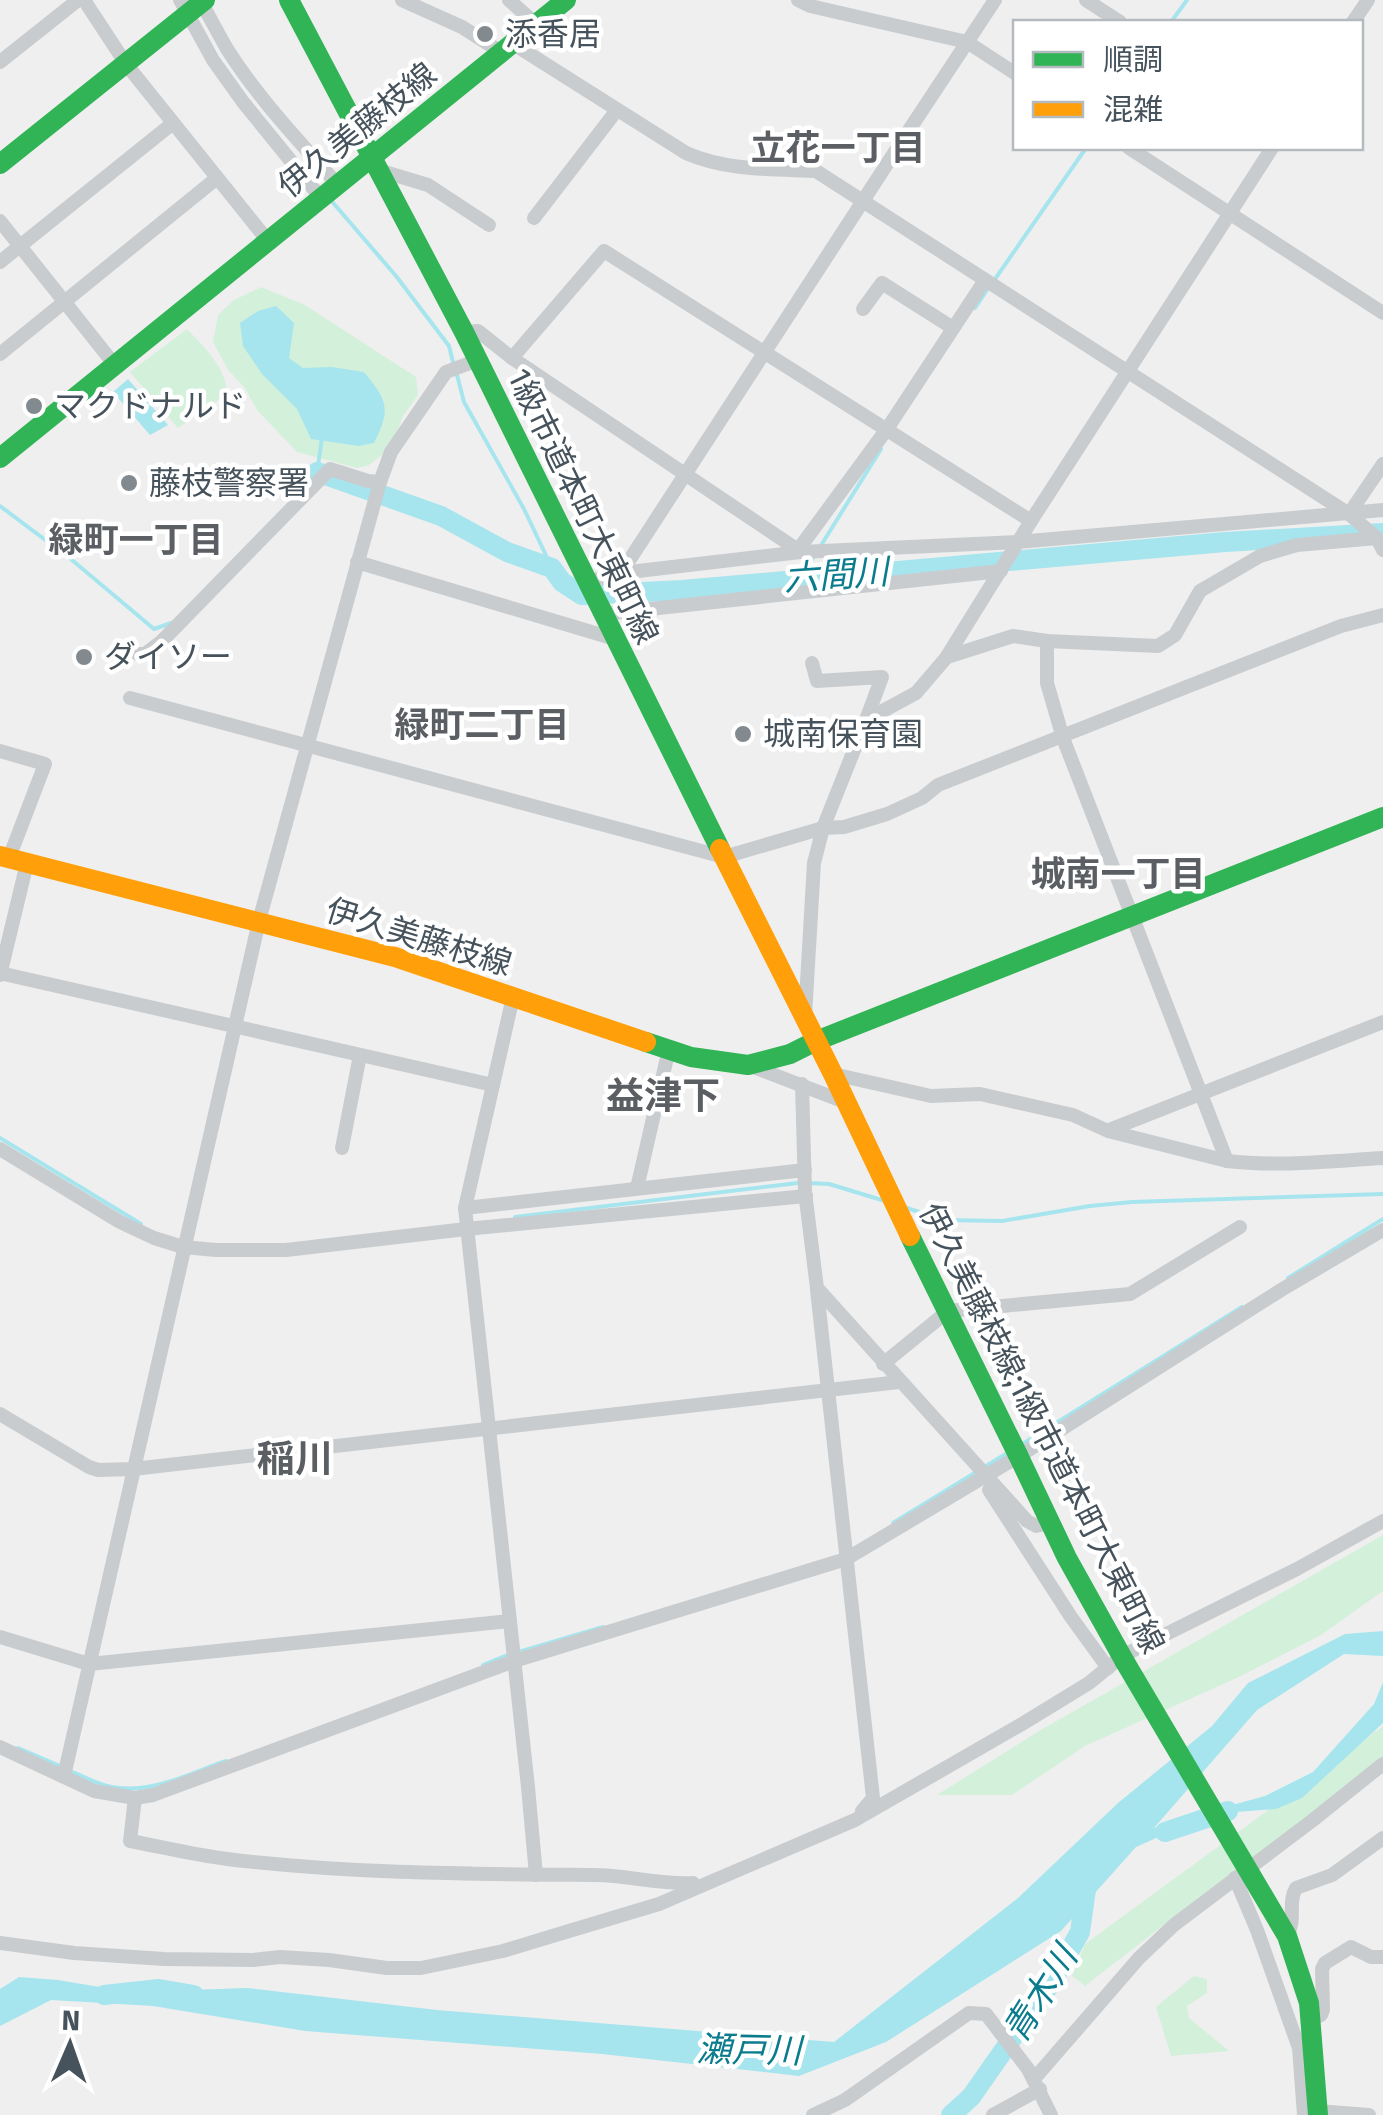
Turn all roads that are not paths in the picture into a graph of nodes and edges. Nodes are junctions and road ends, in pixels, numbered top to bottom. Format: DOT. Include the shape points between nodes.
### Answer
graph roads {
  1 [pos="81,0"];
  2 [pos="289,0"];
  3 [pos="402,0"];
  4 [pos="509,0"];
  5 [pos="566,0"];
  6 [pos="798,0"];
  7 [pos="995,0"];
  8 [pos="1086,0"];
  9 [pos="195,3"];
  10 [pos="1117,20"];
  11 [pos="536,24"];
  12 [pos="967,42"];
  13 [pos="507,48"];
  14 [pos="0,62"];
  15 [pos="126,64"];
  16 [pos="1013,72"];
  17 [pos="617,110"];
  18 [pos="173,123"];
  19 [pos="1132,150"];
  20 [pos="1271,150"];
  21 [pos="0,164"];
  22 [pos="374,164"];
  23 [pos="218,178"];
  24 [pos="329,191"];
  25 [pos="864,202"];
  26 [pos="1231,214"];
  27 [pos="534,218"];
  28 [pos="0,221"];
  29 [pos="489,225"];
  30 [pos="268,240"];
  31 [pos="20,246"];
  32 [pos="0,262"];
  33 [pos="985,280"];
  34 [pos="65,303"];
  35 [pos="863,308"];
  36 [pos="1383,314"];
  37 [pos="953,328"];
  38 [pos="464,332"];
  39 [pos="763,350"];
  40 [pos="0,354"];
  41 [pos="512,358"];
  42 [pos="478,360"];
  43 [pos="114,364"];
  44 [pos="1128,371"];
  45 [pos="887,429"];
  46 [pos="0,458"];
  47 [pos="1383,464"];
  48 [pos="684,475"];
  49 [pos="380,482"];
  50 [pos="1383,510"];
  51 [pos="1349,514"];
  52 [pos="1030,521"];
  53 [pos="1018,542"];
  54 [pos="1380,544"];
  55 [pos="800,551"];
  56 [pos="357,562"];
  57 [pos="1002,571"];
  58 [pos="621,573"];
  59 [pos="587,582"];
  60 [pos="603,614"];
  61 [pos="1383,616"];
  62 [pos="614,639"];
  63 [pos="1048,641"];
  64 [pos="138,654"];
  65 [pos="946,658"];
  66 [pos="812,663"];
  67 [pos="130,698"];
  68 [pos="866,720"];
  69 [pos="1063,738"];
  70 [pos="307,745"];
  71 [pos="0,751"];
  72 [pos="1383,817"];
  73 [pos="824,828"];
  74 [pos="724,857"];
  75 [pos="12,859"];
  76 [pos="1133,916"];
  77 [pos="259,921"];
  78 [pos="0,973"];
  79 [pos="514,997"];
  80 [pos="805,1020"];
  81 [pos="1383,1022"];
  82 [pos="234,1026"];
  83 [pos="816,1041"];
  84 [pos="669,1049"];
  85 [pos="360,1055"];
  86 [pos="748,1065"];
  87 [pos="833,1074"];
  88 [pos="802,1084"];
  89 [pos="493,1085"];
  90 [pos="1202,1094"];
  91 [pos="845,1102"];
  92 [pos="1108,1131"];
  93 [pos="342,1148"];
  94 [pos="0,1149"];
  95 [pos="1383,1158"];
  96 [pos="1227,1161"];
  97 [pos="805,1170"];
  98 [pos="637,1188"];
  99 [pos="806,1194"];
  100 [pos="464,1208"];
  101 [pos="1240,1227"];
  102 [pos="466,1229"];
  103 [pos="1383,1230"];
  104 [pos="184,1247"];
  105 [pos="817,1288"];
  106 [pos="948,1311"];
  107 [pos="883,1364"];
  108 [pos="899,1382"];
  109 [pos="827,1390"];
  110 [pos="0,1414"];
  111 [pos="489,1429"];
  112 [pos="1018,1456"];
  113 [pos="133,1469"];
  114 [pos="984,1475"];
  115 [pos="1383,1521"];
  116 [pos="1052,1523"];
  117 [pos="846,1559"];
  118 [pos="510,1621"];
  119 [pos="0,1637"];
  120 [pos="514,1661"];
  121 [pos="1115,1662"];
  122 [pos="89,1664"];
  123 [pos="0,1748"];
  124 [pos="1383,1764"];
  125 [pos="64,1776"];
  126 [pos="135,1798"];
  127 [pos="855,1820"];
  128 [pos="1383,1838"];
  129 [pos="1243,1871"];
  130 [pos="536,1875"];
  131 [pos="704,1883"];
  132 [pos="1287,1936"];
  133 [pos="0,1943"];
  134 [pos="1383,1957"];
  135 [pos="1311,2020"];
  136 [pos="1037,2084"];
  137 [pos="1313,2114"];
  138 [pos="813,2115"];
  139 [pos="992,2115"];
  140 [pos="1051,2115"];
  141 [pos="1370,2115"];
  1 -- 14 [label="street"];
  1 -- 15 [label="street"];
  2 -- 22 [label="main road, 1級市道本町大東町線"];
  3 -- 13 [label="street"];
  4 -- 11 [label="street"];
  5 -- 11 [label="main road, 伊久美藤枝線"];
  6 -- 12 [label="street"];
  7 -- 12 [label="street"];
  8 -- 10 [label="street"];
  9 -- 15 [label="main road"];
  9 -- 24 [label="street" via="214,60 243,102"];
  11 -- 13 [label="main road, 伊久美藤枝線"];
  12 -- 16 [label="street"];
  12 -- 25 [label="street"];
  13 -- 17 [label="street"];
  13 -- 22 [label="main road, 伊久美藤枝線"];
  15 -- 18 [label="street"];
  15 -- 21 [label="main road"];
  17 -- 25 [label="street" via="704,161 816,171"];
  17 -- 27 [label="street"];
  18 -- 23 [label="street"];
  18 -- 31 [label="street"];
  19 -- 26 [label="street"];
  20 -- 26 [label="street"];
  22 -- 24 [label="main road, 伊久美藤枝線"];
  22 -- 29 [label="street" via="428,185"];
  22 -- 38 [label="main road, 1級市道本町大東町線"];
  23 -- 30 [label="street"];
  23 -- 34 [label="street"];
  24 -- 30 [label="main road, 伊久美藤枝線"];
  25 -- 33 [label="street"];
  25 -- 39 [label="street"];
  26 -- 36 [label="street"];
  26 -- 44 [label="street"];
  28 -- 31 [label="street"];
  30 -- 43 [label="main road, 伊久美藤枝線"];
  31 -- 32 [label="street"];
  31 -- 34 [label="street"];
  33 -- 37 [label="street"];
  33 -- 44 [label="street"];
  34 -- 40 [label="street"];
  34 -- 43 [label="street"];
  35 -- 37 [label="street" via="882,283"];
  37 -- 45 [label="street"];
  38 -- 41 [label="street" via="478,330"];
  38 -- 42 [label="main road, 1級市道本町大東町線"];
  39 -- 41 [label="street" via="604,251"];
  39 -- 45 [label="street"];
  39 -- 48 [label="street"];
  41 -- 48 [label="street"];
  42 -- 49 [label="street" via="446,372 390,452"];
  42 -- 59 [label="main road, 1級市道本町大東町線"];
  43 -- 46 [label="main road, 伊久美藤枝線"];
  44 -- 51 [label="street"];
  44 -- 52 [label="street"];
  45 -- 52 [label="street"];
  45 -- 55 [label="street"];
  47 -- 51 [label="street"];
  48 -- 55 [label="street"];
  48 -- 58 [label="street"];
  49 -- 56 [label="street"];
  49 -- 64 [label="street" via="330,468 162,642"];
  50 -- 51 [label="street"];
  51 -- 53 [label="street"];
  51 -- 54 [label="street"];
  52 -- 53 [label="street"];
  53 -- 55 [label="street"];
  53 -- 57 [label="street"];
  54 -- 63 [label="street" via="1296,545 1260,556 1200,590 1175,635 1158,646"];
  55 -- 58 [label="street"];
  56 -- 62 [label="street"];
  56 -- 70 [label="street"];
  57 -- 60 [label="street"];
  57 -- 65 [label="street"];
  58 -- 59 [label="street"];
  59 -- 60 [label="main road, 1級市道本町大東町線"];
  60 -- 62 [label="main road, 1級市道本町大東町線"];
  61 -- 69 [label="street" via="1341,626"];
  62 -- 74 [label="main road, 1級市道本町大東町線"];
  63 -- 65 [label="street" via="1012,636"];
  63 -- 69 [label="street" via="1047,682"];
  65 -- 68 [label="street" via="916,693"];
  66 -- 68 [label="street" via="817,681 882,676"];
  67 -- 70 [label="street"];
  68 -- 73 [label="street"];
  69 -- 73 [label="street" via="938,785 886,814"];
  69 -- 76 [label="street"];
  70 -- 74 [label="street"];
  70 -- 77 [label="street"];
  71 -- 75 [label="street" via="45,764"];
  72 -- 76 [label="main road, 伊久美藤枝線"];
  73 -- 74 [label="street"];
  73 -- 80 [label="street" via="814,863"];
  74 -- 80 [label="main road, 1級市道本町大東町線"];
  75 -- 77 [label="main road, 伊久美藤枝線"];
  75 -- 78 [label="street"];
  76 -- 83 [label="main road, 伊久美藤枝線"];
  76 -- 90 [label="street"];
  77 -- 79 [label="main road, 伊久美藤枝線" via="395,956"];
  77 -- 82 [label="street"];
  78 -- 82 [label="street"];
  79 -- 84 [label="main road, 伊久美藤枝線"];
  79 -- 89 [label="street"];
  80 -- 83 [label="main road, 1級市道本町大東町線"];
  81 -- 90 [label="street"];
  82 -- 85 [label="street"];
  82 -- 104 [label="street"];
  83 -- 86 [label="main road, 伊久美藤枝線"];
  83 -- 87 [label="main road, 伊久美藤枝線;1級市道本町大東町線"];
  84 -- 86 [label="main road, 伊久美藤枝線"];
  84 -- 98 [label="street"];
  85 -- 89 [label="street"];
  85 -- 93 [label="street"];
  86 -- 88 [label="street"];
  87 -- 91 [label="main road, 伊久美藤枝線;1級市道本町大東町線"];
  87 -- 92 [label="street" via="931,1096 980,1094 1073,1115"];
  88 -- 91 [label="street"];
  88 -- 97 [label="street"];
  89 -- 100 [label="street"];
  90 -- 92 [label="street"];
  90 -- 96 [label="street"];
  91 -- 106 [label="main road, 伊久美藤枝線;1級市道本町大東町線"];
  92 -- 96 [label="street"];
  94 -- 104 [label="street" via="120,1222"];
  95 -- 96 [label="street"];
  97 -- 98 [label="street"];
  97 -- 99 [label="street"];
  98 -- 100 [label="street"];
  99 -- 102 [label="street"];
  99 -- 105 [label="street"];
  100 -- 102 [label="street"];
  101 -- 106 [label="street" via="1130,1294"];
  102 -- 104 [label="street" via="286,1250"];
  102 -- 111 [label="street"];
  103 -- 112 [label="street"];
  104 -- 113 [label="street"];
  105 -- 107 [label="street"];
  105 -- 109 [label="street"];
  106 -- 107 [label="street"];
  106 -- 112 [label="main road, 伊久美藤枝線;1級市道本町大東町線"];
  107 -- 108 [label="street"];
  108 -- 109 [label="street"];
  108 -- 114 [label="street"];
  109 -- 111 [label="street"];
  109 -- 117 [label="street"];
  110 -- 113 [label="street" via="79,1463"];
  111 -- 113 [label="street"];
  111 -- 118 [label="street"];
  112 -- 114 [label="street"];
  112 -- 116 [label="main road, 伊久美藤枝線;1級市道本町大東町線, bridge"];
  113 -- 122 [label="street"];
  114 -- 116 [label="street" via="1026,1521"];
  114 -- 117 [label="street"];
  114 -- 121 [label="street" via="1071,1617"];
  115 -- 121 [label="street"];
  116 -- 121 [label="main road, 伊久美藤枝線;1級市道本町大東町線, bridge"];
  117 -- 120 [label="street"];
  117 -- 127 [label="street" via="873,1798"];
  118 -- 120 [label="street"];
  118 -- 122 [label="street"];
  119 -- 122 [label="street"];
  120 -- 126 [label="street"];
  120 -- 130 [label="street"];
  121 -- 127 [label="street"];
  121 -- 129 [label="main road, 伊久美藤枝線;1級市道本町大東町線"];
  122 -- 125 [label="street"];
  123 -- 125 [label="street"];
  124 -- 129 [label="street"];
  125 -- 126 [label="street"];
  126 -- 130 [label="street" via="130,1841 222,1859"];
  127 -- 131 [label="street"];
  128 -- 132 [label="street" via="1332,1875 1296,1888"];
  129 -- 132 [label="main road, 伊久美藤枝線;1級市道本町大東町線"];
  129 -- 136 [label="street" via="1139,1958"];
  129 -- 137 [label="street"];
  130 -- 131 [label="street"];
  131 -- 133 [label="street" via="659,1904 504,1951 421,1968 280,1957 164,1960"];
  132 -- 135 [label="main road, 伊久美藤枝線;1級市道本町大東町線"];
  134 -- 135 [label="street" via="1351,1947 1325,1963 1323,2010"];
  135 -- 137 [label="main road, 伊久美藤枝線;1級市道本町大東町線"];
  136 -- 138 [label="street" via="986,2014 969,2014"];
  136 -- 139 [label="street"];
  136 -- 140 [label="street"];
  137 -- 141 [label="street"];
}
